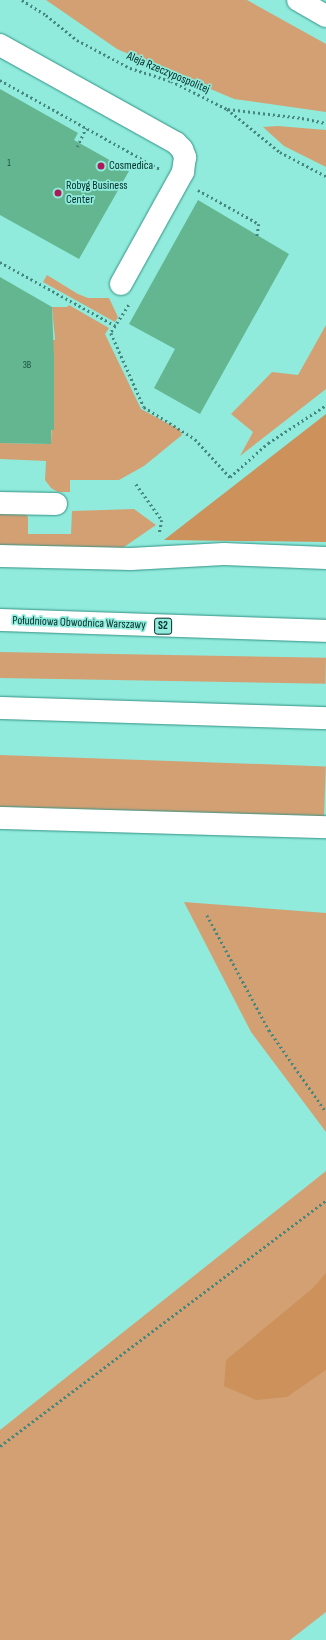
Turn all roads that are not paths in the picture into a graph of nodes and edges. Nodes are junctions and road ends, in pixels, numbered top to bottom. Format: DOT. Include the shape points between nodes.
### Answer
graph roads {
  1 [pos="298,0"];
  2 [pos="326,16"];
  3 [pos="0,45"];
  4 [pos="126,293"];
  5 [pos="0,503"];
  6 [pos="56,504"];
  7 [pos="0,556"];
  8 [pos="326,558"];
  9 [pos="0,620"];
  10 [pos="326,631"];
  11 [pos="0,708"];
  12 [pos="326,718"];
  13 [pos="0,818"];
  14 [pos="326,827"];
  1 -- 2 [label="main road"];
  3 -- 4 [label="main road" via="176,143 185,157 179,179"];
  5 -- 6 [label="main road"];
  7 -- 8 [label="main road" via="131,558 224,554"];
  9 -- 10 [label="main road, Południowa Obwodnica Warszawy / S2"];
  11 -- 12 [label="main road"];
  13 -- 14 [label="main road"];
}
